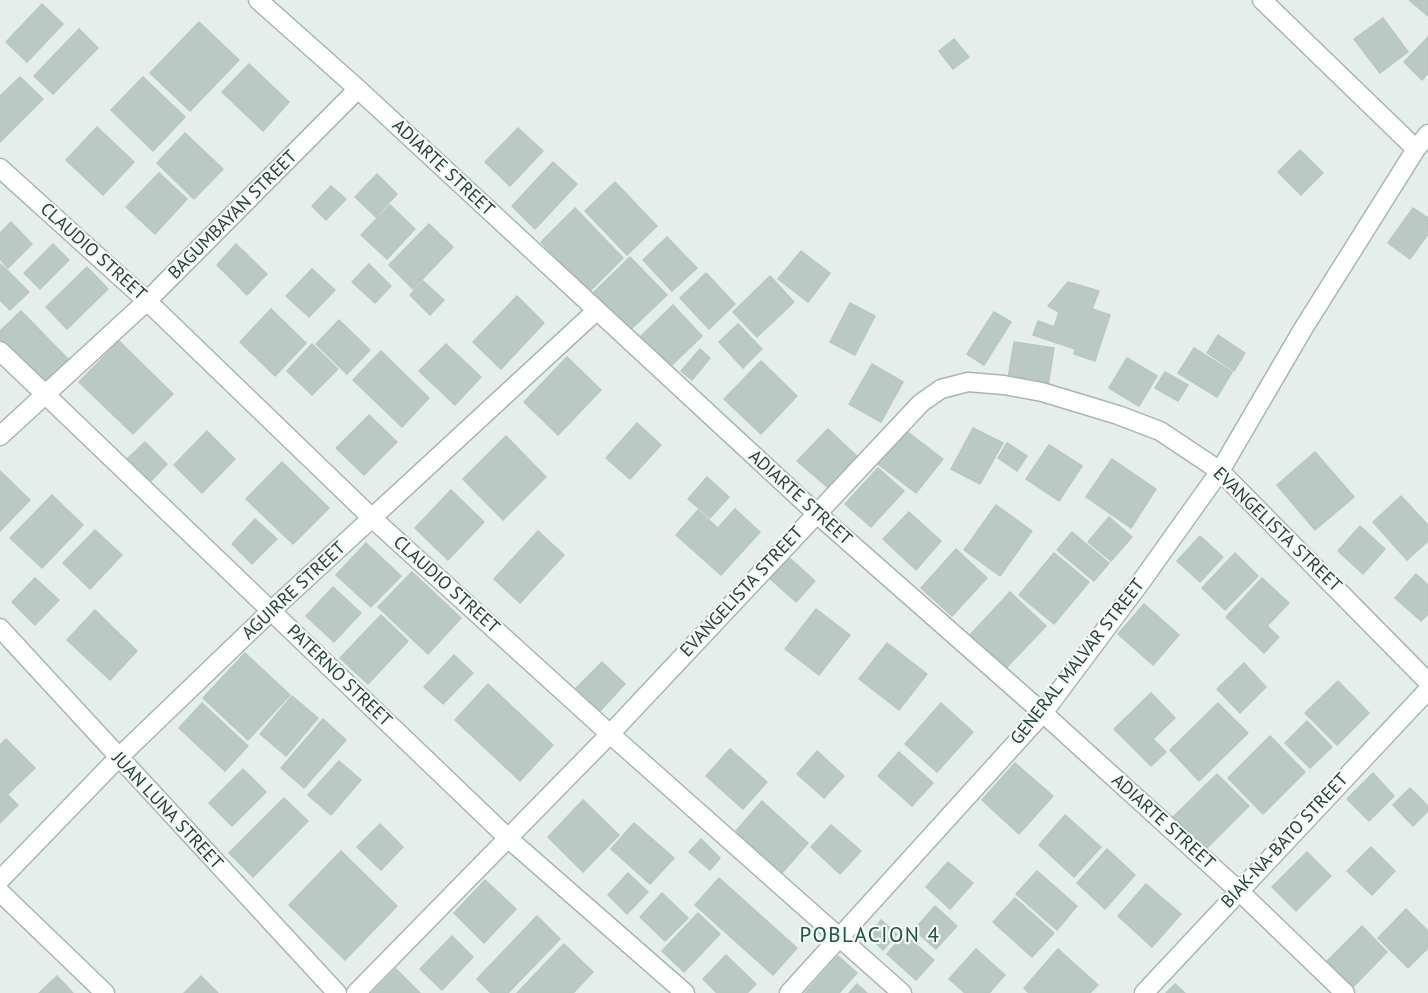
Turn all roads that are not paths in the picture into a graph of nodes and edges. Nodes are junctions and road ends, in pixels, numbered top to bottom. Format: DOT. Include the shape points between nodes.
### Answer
graph roads {
  1 [pos="258,0"];
  2 [pos="1262,0"];
  3 [pos="358,89"];
  4 [pos="1428,134"];
  5 [pos="1416,149"];
  6 [pos="0,168"];
  7 [pos="147,301"];
  8 [pos="596,311"];
  9 [pos="0,351"];
  10 [pos="45,396"];
  11 [pos="0,436"];
  12 [pos="1220,471"];
  13 [pos="816,513"];
  14 [pos="372,518"];
  15 [pos="271,611"];
  16 [pos="0,628"];
  17 [pos="1428,682"];
  18 [pos="1428,690"];
  19 [pos="1043,713"];
  20 [pos="610,734"];
  21 [pos="118,758"];
  22 [pos="510,840"];
  23 [pos="0,880"];
  24 [pos="1238,890"];
  25 [pos="0,891"];
  26 [pos="841,938"];
  27 [pos="105,993"];
  28 [pos="337,993"];
  29 [pos="356,993"];
  30 [pos="685,993"];
  31 [pos="789,993"];
  32 [pos="902,993"];
  33 [pos="1144,993"];
  34 [pos="1345,993"];
  1 -- 3 [label="street, ADIARTE STREET"];
  2 -- 5 [label="street"];
  3 -- 7 [label="street, BAGUMBAYAN STREET"];
  3 -- 8 [label="street, ADIARTE STREET"];
  4 -- 5 [label="street, GENERAL MALVAR STREET"];
  5 -- 12 [label="street, GENERAL MALVAR STREET"];
  6 -- 7 [label="street, CLAUDIO STREET"];
  7 -- 10 [label="street, BAGUMBAYAN STREET"];
  7 -- 14 [label="street, CLAUDIO STREET"];
  8 -- 13 [label="street, ADIARTE STREET"];
  8 -- 14 [label="street, AGUIRRE STREET"];
  9 -- 10 [label="street, PATERNO STREET"];
  10 -- 11 [label="street, BAGUMBAYAN STREET"];
  10 -- 15 [label="street, PATERNO STREET"];
  12 -- 13 [label="street, EVANGELISTA STREET" via="1160,431 1118,415 1042,392 968,382 941,389 921,402"];
  12 -- 17 [label="street, EVANGELISTA STREET"];
  12 -- 19 [label="street, GENERAL MALVAR STREET"];
  13 -- 19 [label="street, ADIARTE STREET"];
  13 -- 20 [label="street, EVANGELISTA STREET"];
  14 -- 15 [label="street, AGUIRRE STREET"];
  14 -- 20 [label="street, CLAUDIO STREET"];
  15 -- 21 [label="street, AGUIRRE STREET"];
  15 -- 22 [label="street, PATERNO STREET"];
  16 -- 21 [label="street, JUAN LUNA STREET"];
  18 -- 24 [label="street, BIAK-NA-BATO STREET"];
  19 -- 24 [label="street, ADIARTE STREET"];
  19 -- 26 [label="street, GENERAL MALVAR STREET"];
  20 -- 22 [label="street, EVANGELISTA STREET"];
  20 -- 26 [label="street, CLAUDIO STREET"];
  21 -- 23 [label="street, AGUIRRE STREET"];
  21 -- 28 [label="street, JUAN LUNA STREET"];
  22 -- 29 [label="street, EVANGELISTA STREET"];
  22 -- 30 [label="street, PATERNO STREET"];
  24 -- 33 [label="street, BIAK-NA-BATO STREET"];
  24 -- 34 [label="street, ADIARTE STREET"];
  25 -- 27 [label="street"];
  26 -- 31 [label="street, GENERAL MALVAR STREET"];
  26 -- 32 [label="street, CLAUDIO STREET"];
}
